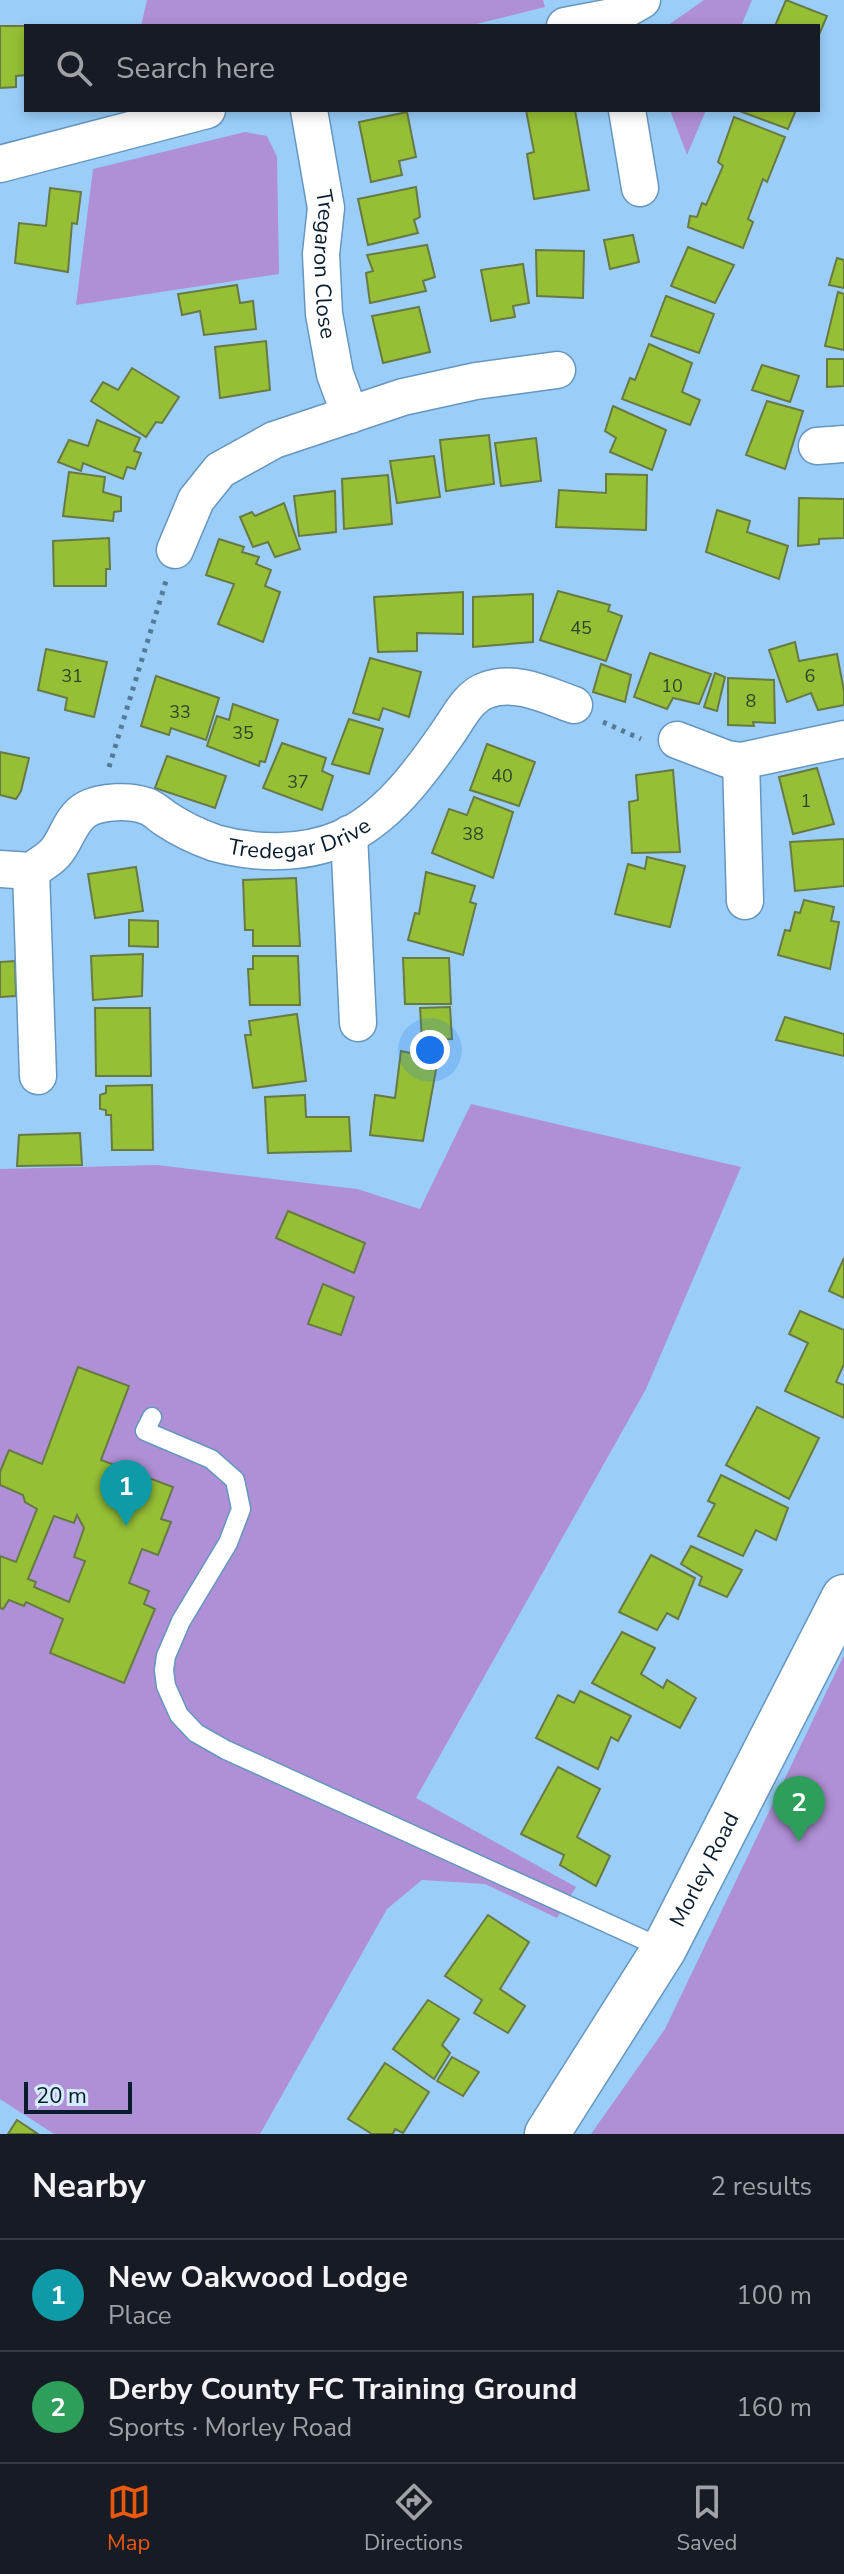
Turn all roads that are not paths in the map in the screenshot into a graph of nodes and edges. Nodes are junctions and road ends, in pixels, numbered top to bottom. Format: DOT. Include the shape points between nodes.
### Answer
graph roads {
  1 [pos="199,112"];
  2 [pos="309,112"];
  3 [pos="627,112"];
  4 [pos="0,164"];
  5 [pos="640,188"];
  6 [pos="557,370"];
  7 [pos="350,415"];
  8 [pos="175,550"];
  9 [pos="574,705"];
  10 [pos="844,739"];
  11 [pos="677,740"];
  12 [pos="741,761"];
  13 [pos="349,834"];
  14 [pos="16,870"];
  15 [pos="745,901"];
  16 [pos="358,1023"];
  17 [pos="38,1076"];
  18 [pos="152,1417"];
  19 [pos="844,1597"];
  20 [pos="664,1949"];
  21 [pos="547,2134"];
  1 -- 4 [label="street"];
  2 -- 7 [label="street, Tregaron Close" via="326,208 321,254 324,314 335,374"];
  3 -- 5 [label="street"];
  6 -- 7 [label="street" via="476,381"];
  7 -- 8 [label="street" via="274,440 220,470 196,500"];
  9 -- 13 [label="street, Tredegar Drive" via="524,688 486,690 472,699 416,777"];
  10 -- 12 [label="street"];
  11 -- 12 [label="street"];
  12 -- 15 [label="street"];
  13 -- 14 [label="street, Tredegar Drive" via="313,847 247,850 193,835 147,806 113,802 86,809 56,852"];
  13 -- 16 [label="street"];
  14 -- 17 [label="street"];
  18 -- 20 [label="lane" via="145,1431 211,1459 235,1480 241,1509 166,1656 166,1686 179,1715 196,1733"];
  19 -- 20 [label="street, Morley Road"];
  20 -- 21 [label="street, Morley Road"];
}
